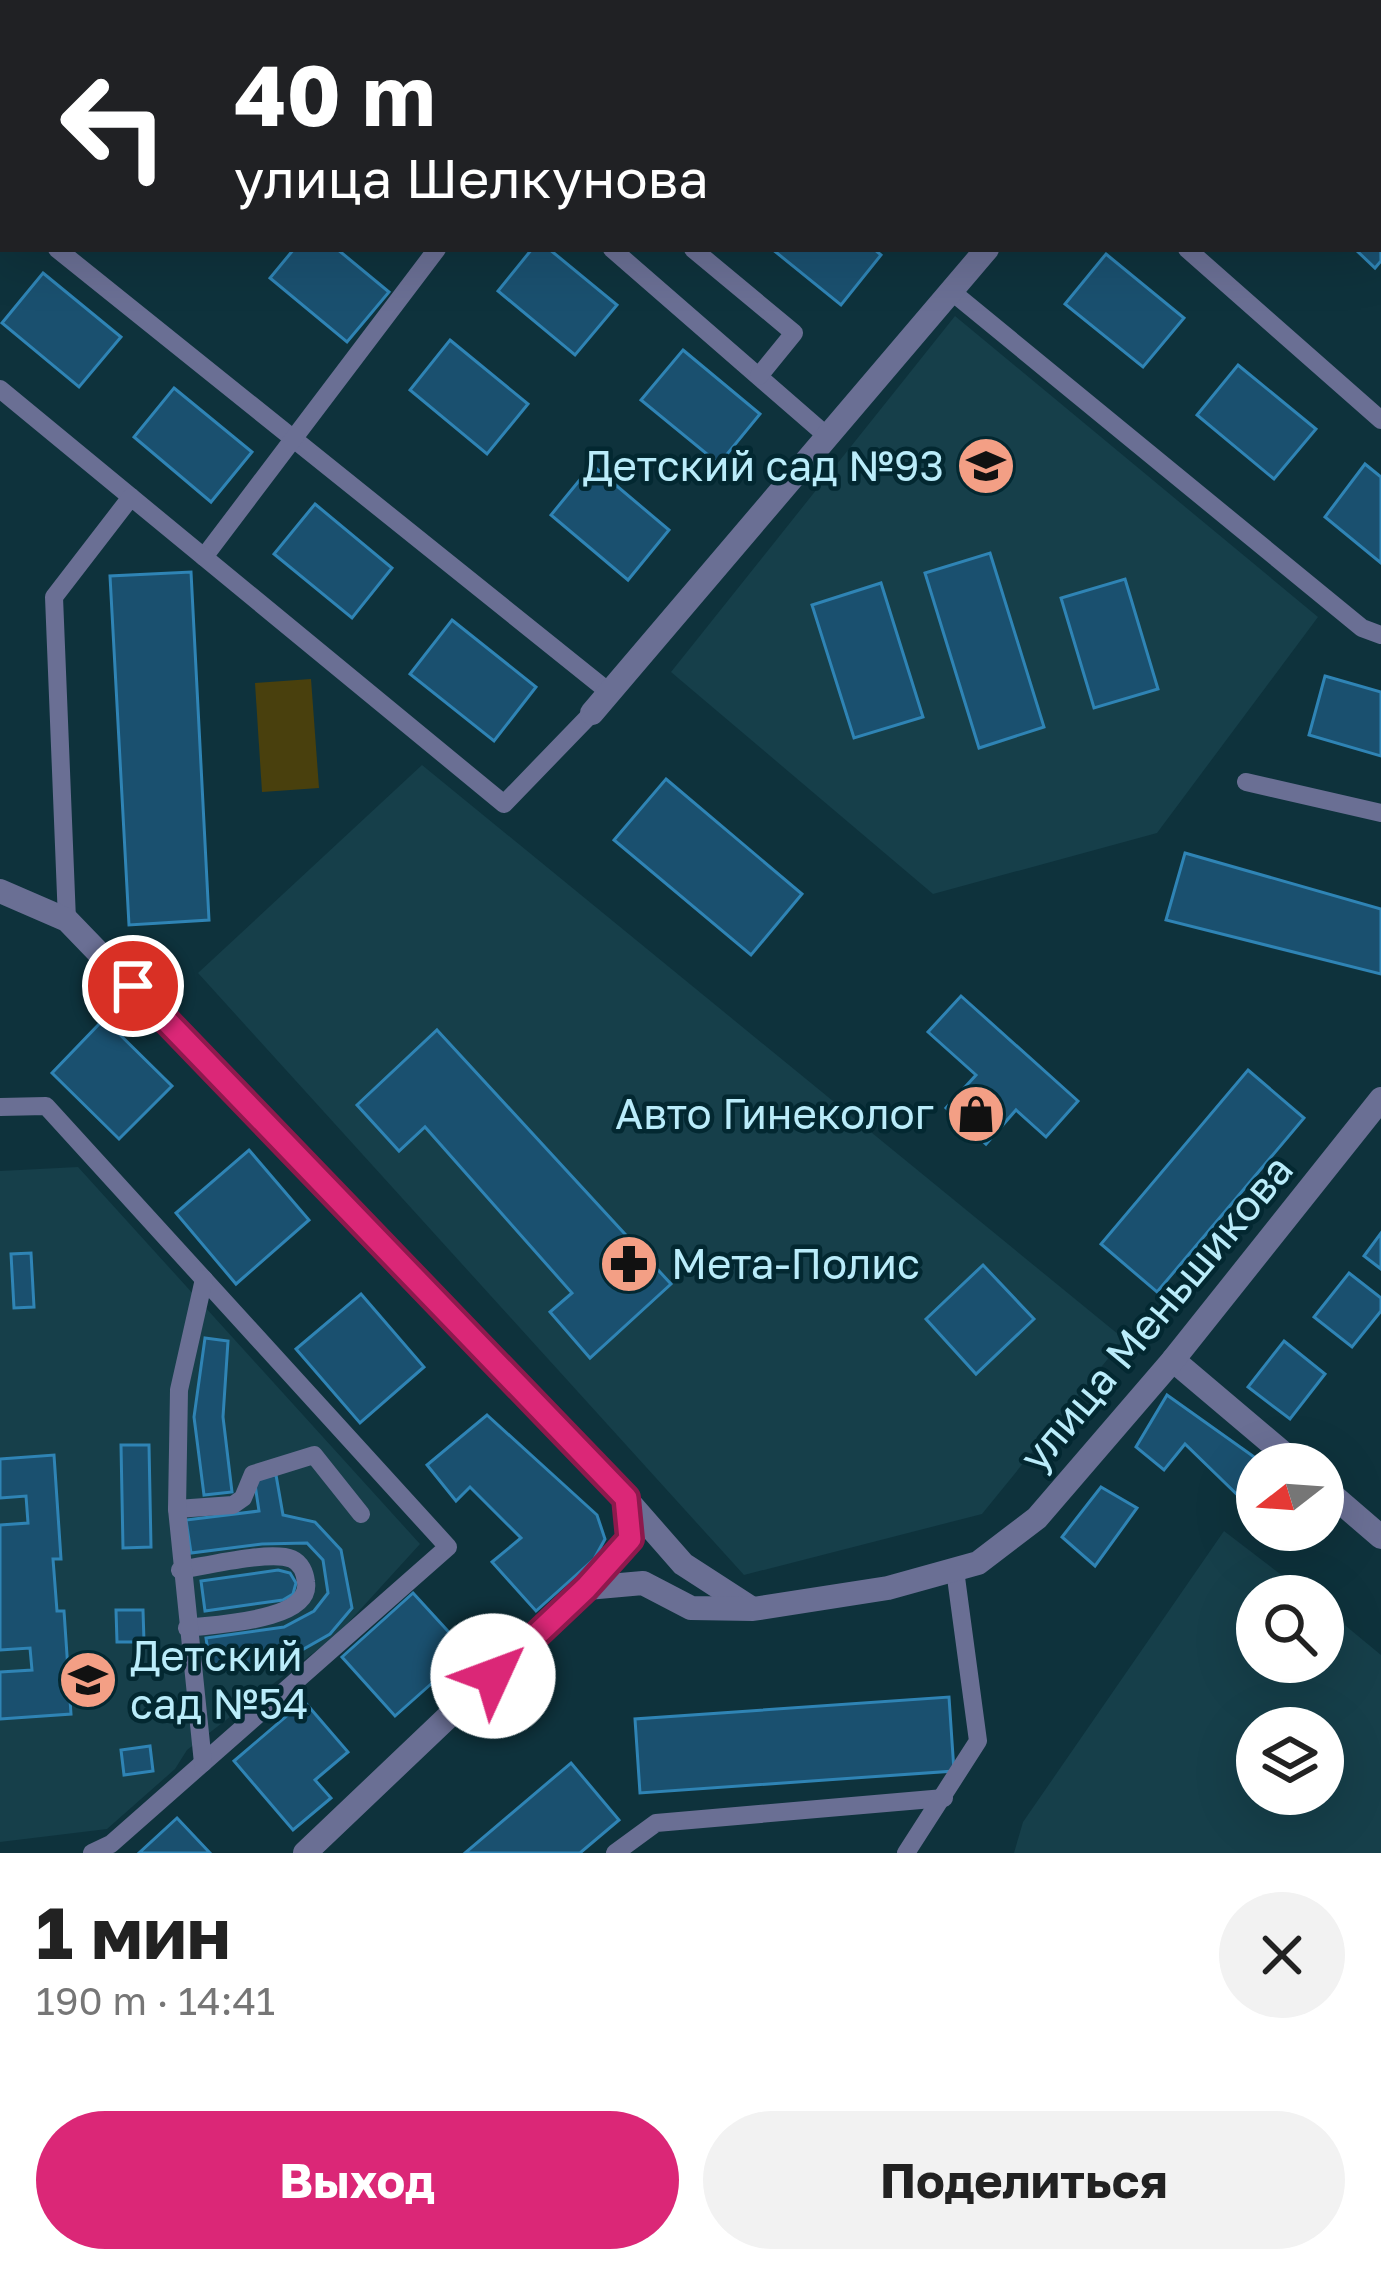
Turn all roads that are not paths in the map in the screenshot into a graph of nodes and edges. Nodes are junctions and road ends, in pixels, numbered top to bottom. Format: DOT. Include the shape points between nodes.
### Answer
graph roads {
  1 [pos="62,252"];
  2 [pos="435,252"];
  3 [pos="615,252"];
  4 [pos="697,252"];
  5 [pos="984,252"];
  6 [pos="1189,252"];
  7 [pos="951,291"];
  8 [pos="759,376"];
  9 [pos="0,389"];
  10 [pos="1381,420"];
  11 [pos="827,436"];
  12 [pos="294,439"];
  13 [pos="131,497"];
  14 [pos="204,557"];
  15 [pos="1381,635"];
  16 [pos="609,692"];
  17 [pos="592,713"];
  18 [pos="1246,782"];
  19 [pos="1381,813"];
  20 [pos="0,891"];
  21 [pos="67,920"];
  22 [pos="1381,1099"];
  23 [pos="0,1107"];
  24 [pos="204,1279"];
  25 [pos="1173,1360"];
  26 [pos="1271,1443"];
  27 [pos="626,1498"];
  28 [pos="1344,1505"];
  29 [pos="177,1509"];
  30 [pos="361,1514"];
  31 [pos="1381,1537"];
  32 [pos="966,1567"];
  33 [pos="181,1570"];
  34 [pos="586,1588"];
  35 [pos="753,1609"];
  36 [pos="187,1628"];
  37 [pos="203,1763"];
  38 [pos="944,1798"];
  39 [pos="92,1853"];
  40 [pos="305,1853"];
  41 [pos="615,1853"];
  42 [pos="906,1853"];
  1 -- 12 [label="lane"];
  2 -- 12 [label="lane"];
  3 -- 8 [label="lane"];
  4 -- 8 [label="lane" via="794,333"];
  5 -- 7 [label="street"];
  6 -- 10 [label="lane"];
  7 -- 11 [label="street"];
  7 -- 15 [label="lane" via="1362,628"];
  8 -- 11 [label="lane"];
  9 -- 13 [label="lane"];
  11 -- 16 [label="street"];
  12 -- 14 [label="lane"];
  12 -- 16 [label="lane"];
  13 -- 14 [label="lane"];
  13 -- 21 [label="lane" via="54,597"];
  14 -- 17 [label="lane" via="504,804"];
  16 -- 17 [label="street"];
  18 -- 19 [label="lane"];
  20 -- 21 [label="street"];
  21 -- 27 [label="street"];
  22 -- 25 [label="street, улица Меньшикова"];
  23 -- 24 [label="lane" via="46,1106"];
  24 -- 29 [label="lane" via="179,1390"];
  24 -- 37 [label="lane" via="448,1546"];
  25 -- 26 [label="street"];
  25 -- 32 [label="street, улица Меньшикова" via="1037,1518"];
  27 -- 34 [label="street" via="630,1539"];
  27 -- 35 [label="street" via="683,1564"];
  28 -- 31 [label="street"];
  29 -- 30 [label="lane" via="233,1505 253,1474 314,1455"];
  29 -- 33 [label="lane"];
  32 -- 35 [label="street"];
  32 -- 38 [label="lane" via="978,1741"];
  33 -- 36 [label="lane"];
  33 -- 36 [label="lane" via="292,1559 308,1590 283,1613"];
  34 -- 35 [label="street" via="643,1583 692,1608"];
  34 -- 40 [label="street"];
  36 -- 37 [label="lane"];
  37 -- 39 [label="lane"];
  38 -- 41 [label="lane" via="656,1823"];
  38 -- 42 [label="lane"];
}
